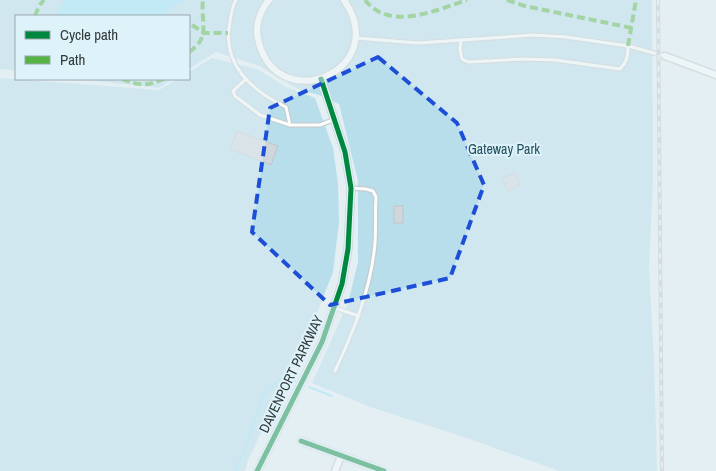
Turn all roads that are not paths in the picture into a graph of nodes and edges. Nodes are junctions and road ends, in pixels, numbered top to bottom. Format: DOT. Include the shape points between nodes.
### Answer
graph roads {
  1 [pos="236,0"];
  2 [pos="269,0"];
  3 [pos="344,0"];
  4 [pos="356,38"];
  5 [pos="461,40"];
  6 [pos="628,46"];
  7 [pos="665,56"];
  8 [pos="716,75"];
  9 [pos="246,79"];
  10 [pos="321,79"];
  11 [pos="335,119"];
  12 [pos="290,125"];
  13 [pos="351,188"];
  14 [pos="335,308"];
  15 [pos="359,316"];
  16 [pos="335,371"];
  17 [pos="301,441"];
  18 [pos="341,456"];
  19 [pos="257,471"];
  20 [pos="335,471"];
  21 [pos="384,471"];
  1 -- 9 [label="lane" via="228,33 230,52 238,71"];
  2 -- 10 [label="street" via="257,28 261,52 267,62 286,77 309,81"];
  3 -- 4 [label="street" via="351,10"];
  4 -- 5 [label="lane" via="418,42"];
  4 -- 10 [label="street" via="348,59 331,75"];
  5 -- 6 [label="lane" via="534,35"];
  5 -- 6 [label="lane" via="462,59 468,62 555,60 620,69 625,64"];
  6 -- 7 [label="lane"];
  7 -- 8 [label="street"];
  9 -- 12 [label="lane" via="267,98 286,108"];
  9 -- 12 [label="lane" via="233,91 234,96 260,115"];
  10 -- 11 [label="street, DAVENPORT PARKWAY"];
  11 -- 12 [label="lane" via="320,125"];
  11 -- 13 [label="street, DAVENPORT PARKWAY"];
  13 -- 14 [label="street, DAVENPORT PARKWAY" via="348,249"];
  13 -- 15 [label="lane" via="373,191 376,197 372,269"];
  14 -- 15 [label="lane"];
  14 -- 19 [label="street, DAVENPORT PARKWAY" via="322,342"];
  15 -- 16 [label="lane"];
  17 -- 18 [label="street"];
  18 -- 20 [label="street"];
  18 -- 21 [label="street"];
}
